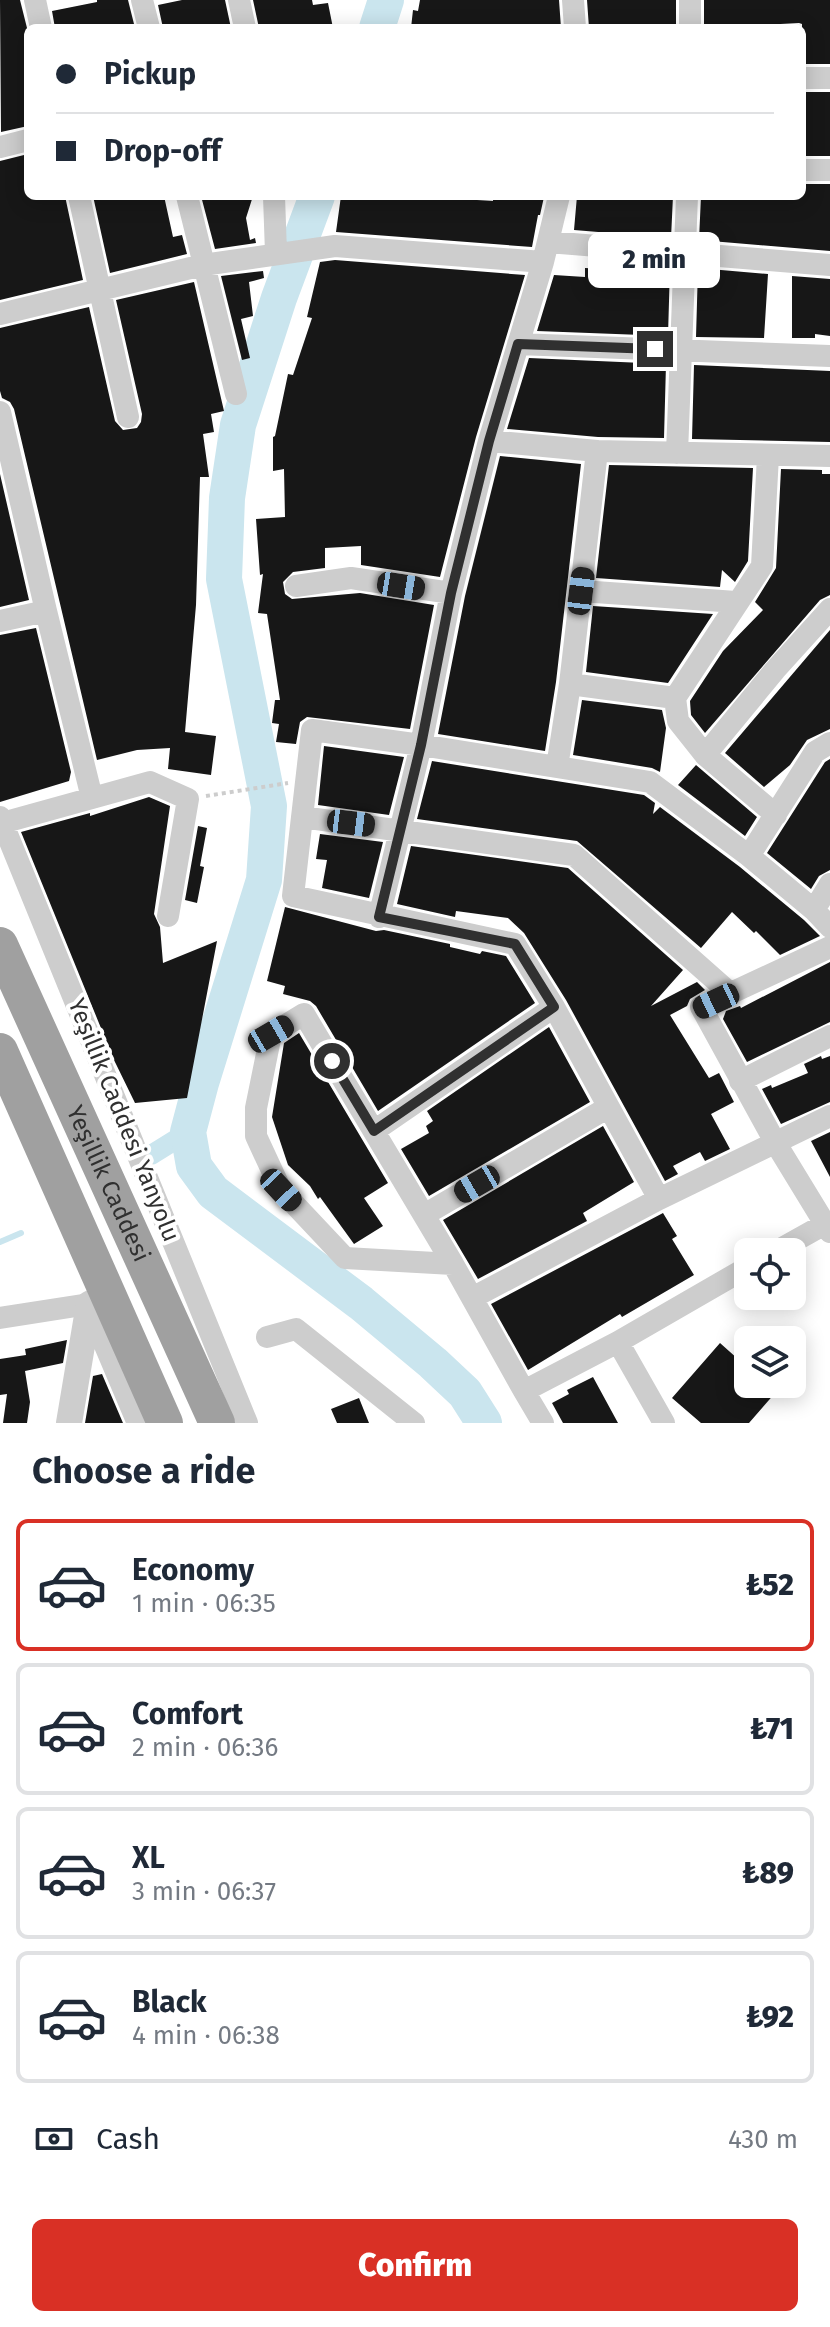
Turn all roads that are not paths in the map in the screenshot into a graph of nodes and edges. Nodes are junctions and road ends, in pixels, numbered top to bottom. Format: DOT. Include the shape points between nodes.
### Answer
graph roads {
  1 [pos="35,0"];
  2 [pos="142,0"];
  3 [pos="239,0"];
  4 [pos="573,0"];
  5 [pos="690,0"];
  6 [pos="40,24"];
  7 [pos="148,24"];
  8 [pos="244,24"];
  9 [pos="575,24"];
  10 [pos="690,24"];
  11 [pos="806,78"];
  12 [pos="830,78"];
  13 [pos="24,141"];
  14 [pos="0,147"];
  15 [pos="806,170"];
  16 [pos="830,170"];
  17 [pos="80,200"];
  18 [pos="188,200"];
  19 [pos="274,200"];
  20 [pos="558,200"];
  21 [pos="687,200"];
  22 [pos="546,252"];
  23 [pos="276,253"];
  24 [pos="683,253"];
  25 [pos="203,265"];
  26 [pos="830,265"];
  27 [pos="100,291"];
  28 [pos="0,314"];
  29 [pos="518,344"];
  30 [pos="682,350"];
  31 [pos="830,356"];
  32 [pos="236,394"];
  33 [pos="0,412"];
  34 [pos="128,417"];
  35 [pos="489,441"];
  36 [pos="597,451"];
  37 [pos="677,453"];
  38 [pos="768,456"];
  39 [pos="830,456"];
  40 [pos="296,586"];
  41 [pos="581,591"];
  42 [pos="451,593"];
  43 [pos="736,602"];
  44 [pos="830,609"];
  45 [pos="46,611"];
  46 [pos="0,621"];
  47 [pos="570,684"];
  48 [pos="675,698"];
  49 [pos="830,743"];
  50 [pos="421,745"];
  51 [pos="705,755"];
  52 [pos="557,767"];
  53 [pos="92,798"];
  54 [pos="776,815"];
  55 [pos="302,817"];
  56 [pos="1,820"];
  57 [pos="400,829"];
  58 [pos="749,856"];
  59 [pos="830,884"];
  60 [pos="814,910"];
  61 [pos="168,916"];
  62 [pos="379,917"];
  63 [pos="830,927"];
  64 [pos="0,945"];
  65 [pos="830,947"];
  66 [pos="731,994"];
  67 [pos="554,1007"];
  68 [pos="830,1036"];
  69 [pos="0,1051"];
  70 [pos="740,1081"];
  71 [pos="8,1090"];
  72 [pos="607,1108"];
  73 [pos="830,1116"];
  74 [pos="374,1131"];
  75 [pos="775,1142"];
  76 [pos="659,1199"];
  77 [pos="424,1215"];
  78 [pos="828,1228"];
  79 [pos="806,1238"];
  80 [pos="453,1264"];
  81 [pos="734,1275"];
  82 [pos="472,1298"];
  83 [pos="99,1299"];
  84 [pos="0,1318"];
  85 [pos="267,1337"];
  86 [pos="618,1342"];
  87 [pos="524,1391"];
  88 [pos="69,1423"];
  89 [pos="140,1423"];
  90 [pos="165,1423"];
  91 [pos="217,1423"];
  92 [pos="247,1423"];
  93 [pos="414,1423"];
  94 [pos="543,1423"];
  95 [pos="664,1423"];
  1 -- 6 [label="street"];
  2 -- 7 [label="street"];
  3 -- 8 [label="street"];
  4 -- 9 [label="street"];
  5 -- 10 [label="street"];
  11 -- 12 [label="street"];
  13 -- 14 [label="street"];
  15 -- 16 [label="street"];
  17 -- 27 [label="street"];
  18 -- 25 [label="street"];
  19 -- 23 [label="street"];
  20 -- 22 [label="street"];
  21 -- 24 [label="street"];
  22 -- 23 [label="street" via="335,246"];
  22 -- 24 [label="street"];
  22 -- 29 [label="street"];
  23 -- 25 [label="street"];
  24 -- 26 [label="street"];
  24 -- 30 [label="street"];
  25 -- 27 [label="street"];
  25 -- 32 [label="street"];
  27 -- 28 [label="street"];
  27 -- 34 [label="street"];
  29 -- 30 [label="street"];
  29 -- 35 [label="street"];
  30 -- 31 [label="street"];
  30 -- 37 [label="street"];
  33 -- 45 [label="street"];
  35 -- 36 [label="street"];
  35 -- 42 [label="street"];
  36 -- 37 [label="street"];
  36 -- 41 [label="street"];
  37 -- 38 [label="street"];
  38 -- 39 [label="street"];
  38 -- 43 [label="street" via="762,566"];
  40 -- 42 [label="street" via="351,578"];
  41 -- 43 [label="street"];
  41 -- 47 [label="street"];
  42 -- 50 [label="street"];
  43 -- 48 [label="street"];
  44 -- 51 [label="street"];
  45 -- 46 [label="street"];
  45 -- 53 [label="street"];
  47 -- 48 [label="street"];
  47 -- 52 [label="street"];
  48 -- 51 [label="street" via="678,721"];
  49 -- 54 [label="street" via="815,752"];
  50 -- 52 [label="street"];
  50 -- 55 [label="street" via="312,730"];
  50 -- 57 [label="street"];
  51 -- 54 [label="street"];
  52 -- 58 [label="street" via="650,782"];
  53 -- 56 [label="street"];
  53 -- 61 [label="street" via="150,782 188,799"];
  54 -- 58 [label="street"];
  55 -- 57 [label="street"];
  55 -- 62 [label="street" via="293,896"];
  56 -- 92 [label="street, Yeşillik Caddesi Yanyolu"];
  57 -- 62 [label="street"];
  57 -- 66 [label="street" via="574,855"];
  58 -- 60 [label="street"];
  59 -- 60 [label="street"];
  60 -- 63 [label="street"];
  62 -- 67 [label="street" via="515,944"];
  64 -- 91 [label="highway, Yeşillik Caddesi"];
  65 -- 66 [label="street"];
  66 -- 70 [label="street" via="701,1007"];
  67 -- 72 [label="street"];
  67 -- 74 [label="street"];
  68 -- 70 [label="street"];
  69 -- 71 [label="highway, Yeşillik Caddesi"];
  70 -- 75 [label="street"];
  71 -- 83 [label="highway, Yeşillik Caddesi"];
  72 -- 76 [label="street"];
  72 -- 77 [label="street"];
  73 -- 75 [label="street"];
  74 -- 77 [label="street"];
  74 -- 80 [label="street" via="304,1014 271,1034 256,1108 256,1136 281,1190 345,1258"];
  75 -- 76 [label="street"];
  75 -- 78 [label="street"];
  76 -- 82 [label="street"];
  77 -- 80 [label="street"];
  78 -- 79 [label="street"];
  80 -- 82 [label="street"];
  81 -- 86 [label="street"];
  82 -- 87 [label="street"];
  83 -- 84 [label="street"];
  83 -- 88 [label="street"];
  83 -- 89 [label="street"];
  83 -- 90 [label="highway, Yeşillik Caddesi"];
  85 -- 93 [label="street" via="296,1329"];
  86 -- 87 [label="street"];
  86 -- 95 [label="street"];
  87 -- 94 [label="street"];
}
